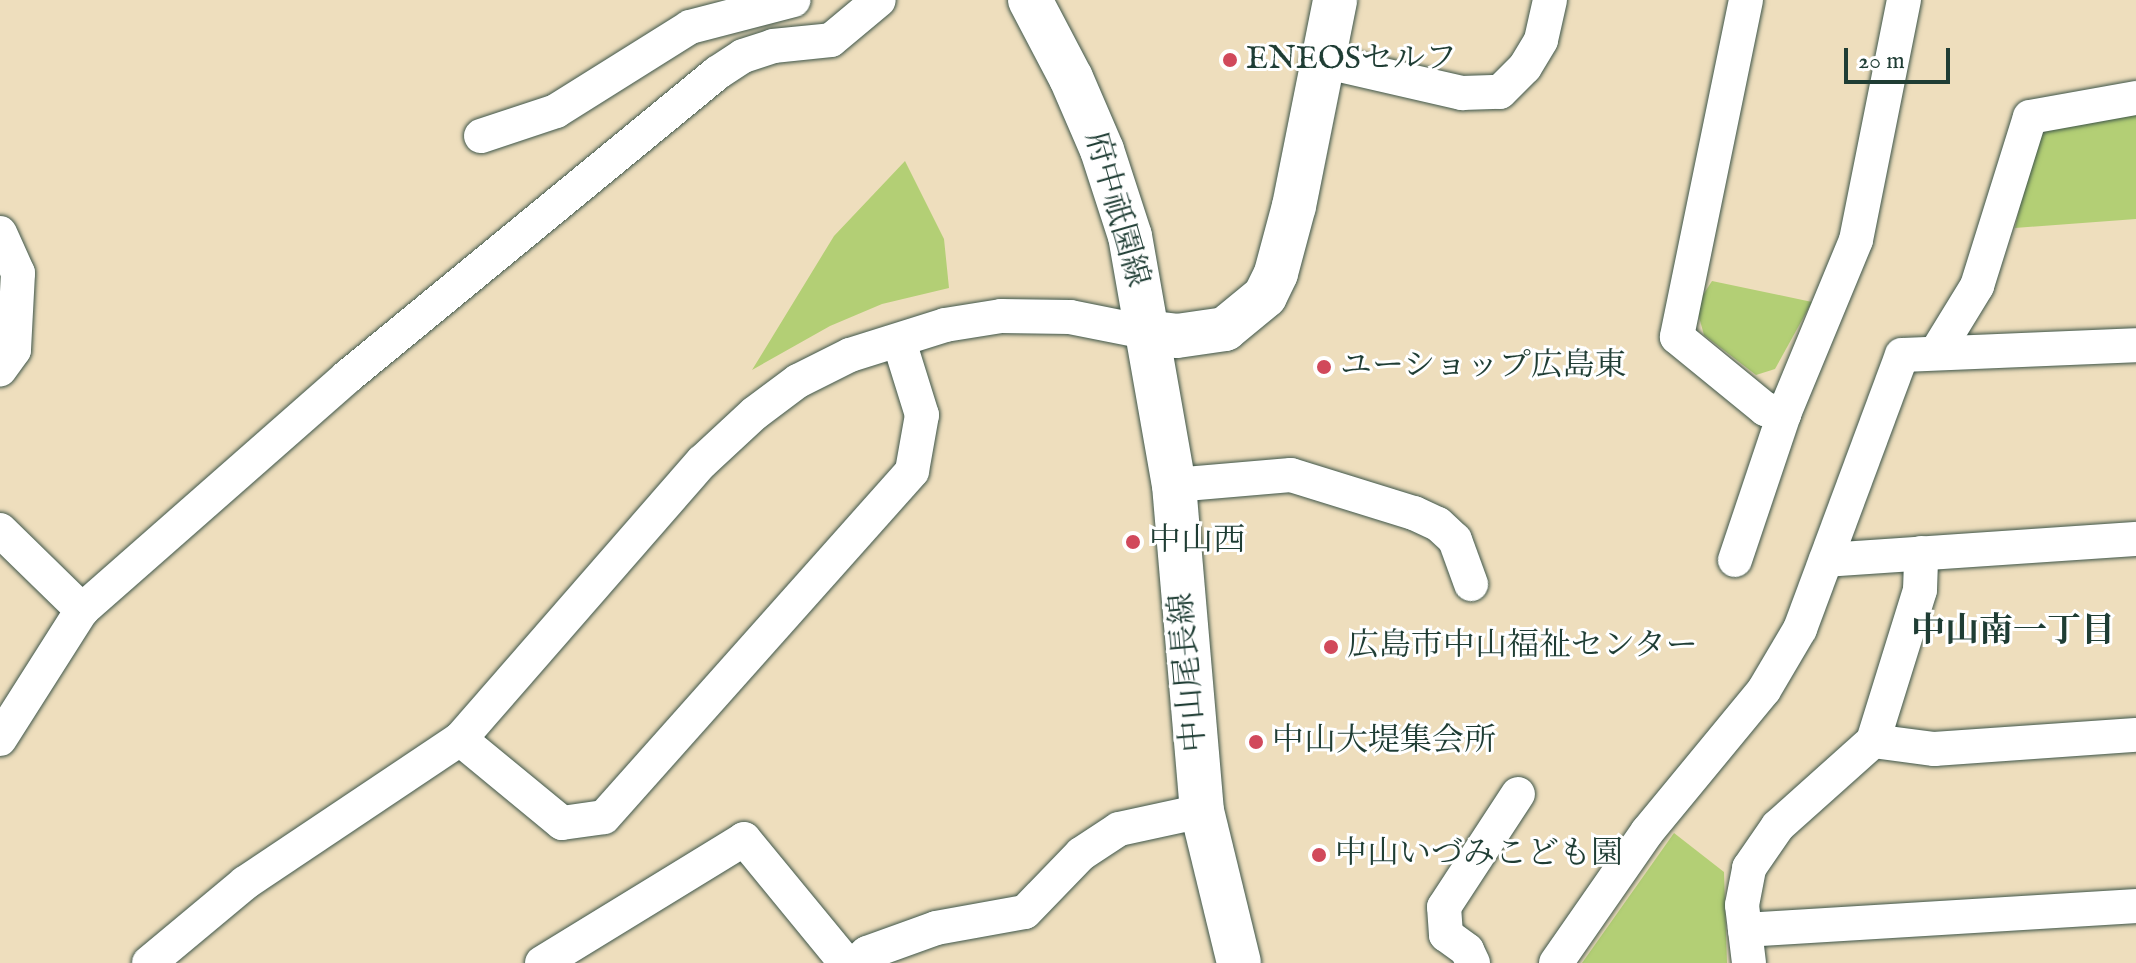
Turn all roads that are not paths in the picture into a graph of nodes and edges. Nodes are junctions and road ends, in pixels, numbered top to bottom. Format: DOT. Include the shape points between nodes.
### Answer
graph roads {
  1 [pos="794,0"];
  2 [pos="879,0"];
  3 [pos="1030,0"];
  4 [pos="1335,0"];
  5 [pos="1550,0"];
  6 [pos="1746,0"];
  7 [pos="1904,0"];
  8 [pos="1322,61"];
  9 [pos="2136,98"];
  10 [pos="481,136"];
  11 [pos="0,233"];
  12 [pos="1145,332"];
  13 [pos="899,341"];
  14 [pos="2136,345"];
  15 [pos="1936,353"];
  16 [pos="0,369"];
  17 [pos="1784,414"];
  18 [pos="1174,485"];
  19 [pos="0,530"];
  20 [pos="2136,539"];
  21 [pos="1921,553"];
  22 [pos="1735,560"];
  23 [pos="1826,560"];
  24 [pos="1471,584"];
  25 [pos="82,610"];
  26 [pos="2136,735"];
  27 [pos="0,739"];
  28 [pos="460,739"];
  29 [pos="1873,741"];
  30 [pos="1518,794"];
  31 [pos="1202,811"];
  32 [pos="2136,906"];
  33 [pos="1745,930"];
  34 [pos="149,963"];
  35 [pos="542,963"];
  36 [pos="846,963"];
  37 [pos="856,963"];
  38 [pos="1239,963"];
  39 [pos="1473,963"];
  40 [pos="1556,963"];
  41 [pos="1749,963"];
  1 -- 10 [label="street" via="690,27 556,111"];
  2 -- 25 [label="street" via="831,40 773,46 743,56 717,73 347,377"];
  3 -- 12 [label="main road, 府中祇園線" via="1102,150 1130,236"];
  4 -- 8 [label="main road, 府中祇園線"];
  5 -- 8 [label="street" via="1541,40 1525,67 1500,92 1462,93"];
  6 -- 17 [label="street" via="1677,337 1765,409"];
  7 -- 17 [label="street" via="1856,240"];
  8 -- 12 [label="main road, 府中祇園線" via="1294,206 1265,296 1225,329 1177,336"];
  9 -- 15 [label="street" via="2030,117 1977,286"];
  11 -- 16 [label="street" via="18,273 14,350"];
  12 -- 13 [label="street" via="1070,317 1001,316 945,325"];
  12 -- 18 [label="main road, 中山尾長線"];
  13 -- 28 [label="street" via="850,355 798,381 755,413 702,462"];
  13 -- 28 [label="street" via="922,415 912,471 604,817 562,823"];
  14 -- 15 [label="street"];
  15 -- 23 [label="street" via="1902,355"];
  17 -- 22 [label="street"];
  18 -- 24 [label="street" via="1291,475 1414,513 1438,524 1455,540"];
  18 -- 31 [label="main road, 中山尾長線"];
  19 -- 25 [label="street"];
  20 -- 21 [label="street"];
  21 -- 23 [label="street"];
  21 -- 29 [label="street" via="1920,590"];
  23 -- 40 [label="street" via="1800,629 1764,690 1647,832"];
  25 -- 27 [label="street"];
  26 -- 29 [label="street" via="1934,749"];
  28 -- 34 [label="street" via="239,887"];
  29 -- 33 [label="street" via="1778,826 1749,868 1742,905"];
  30 -- 39 [label="street" via="1444,907 1446,935 1467,950"];
  31 -- 37 [label="street" via="1119,829 1081,854 1025,912 936,928 867,953"];
  31 -- 38 [label="main road, 中山尾長線"];
  32 -- 33 [label="street"];
  33 -- 41 [label="street"];
  35 -- 36 [label="street" via="744,839"];
}
